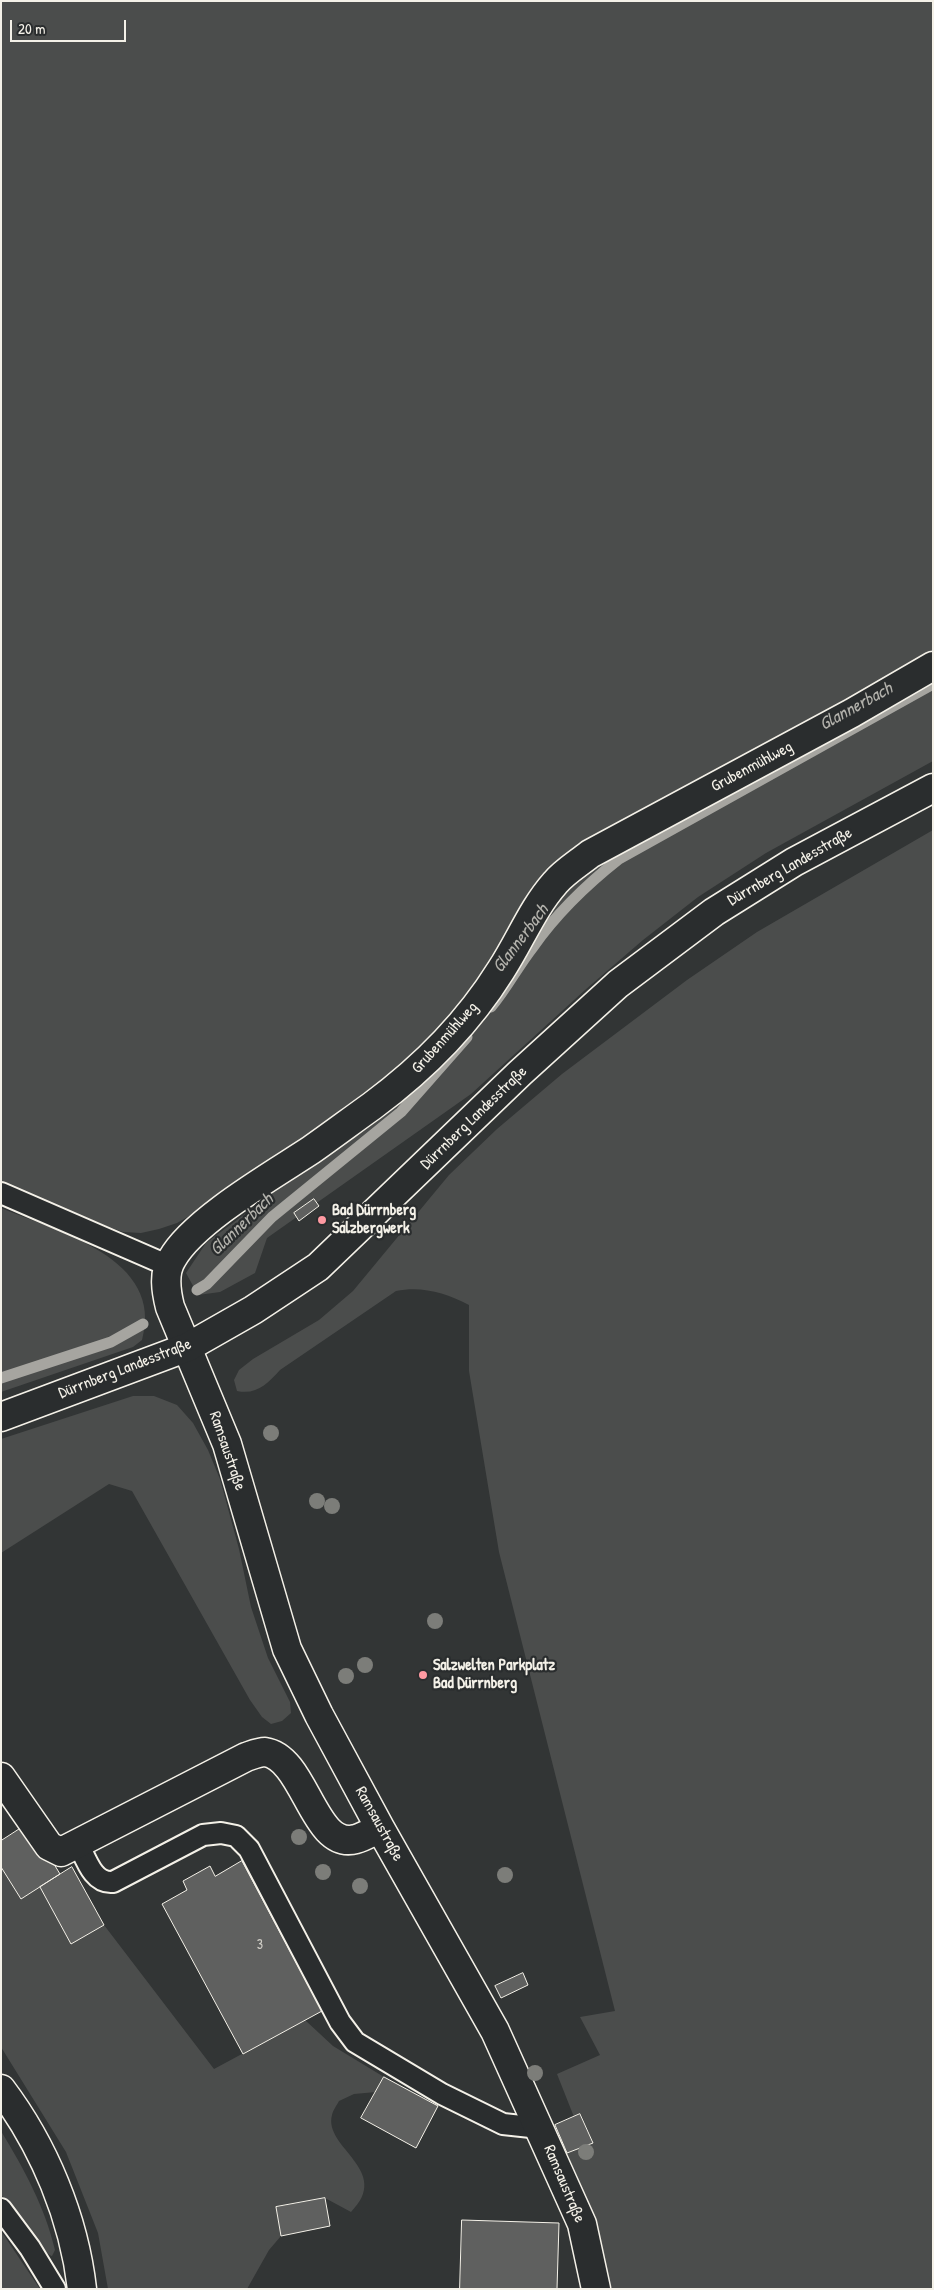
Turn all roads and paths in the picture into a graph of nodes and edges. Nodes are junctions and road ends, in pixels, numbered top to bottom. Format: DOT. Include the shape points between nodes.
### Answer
graph roads {
  1 [pos="933,666"];
  2 [pos="933,788"];
  3 [pos="1,1193"];
  4 [pos="169,1266"];
  5 [pos="188,1347"];
  6 [pos="1,1417"];
  7 [pos="1,1777"];
  8 [pos="380,1828"];
  9 [pos="78,1843"];
  10 [pos="1,2090"];
  11 [pos="540,2128"];
  12 [pos="1,2209"];
  13 [pos="55,2289"];
  14 [pos="82,2289"];
  15 [pos="596,2289"];
  1 -- 4 [label="street, Grubenmühlweg" via="590,854 556,882 501,970 460,1026 403,1083 191,1235"];
  2 -- 5 [label="street, Dürrnberg Landesstraße" via="794,862 714,912 618,984 520,1073 318,1267 253,1310"];
  3 -- 4 [label="lane"];
  4 -- 5 [label="street, Grubenmühlweg" via="166,1292"];
  5 -- 6 [label="street, Dürrnberg Landesstraße"];
  5 -- 8 [label="street, Ramsaustraße" via="227,1444 287,1649"];
  7 -- 9 [label="street" via="49,1846 61,1852"];
  8 -- 9 [label="street" via="355,1840 341,1839 325,1827 289,1765 278,1756 262,1752 246,1757"];
  8 -- 11 [label="street, Ramsaustraße" via="494,2031"];
  9 -- 11 [label="lane" via="93,1872 106,1883 204,1835 222,1833 236,1836 249,1849 340,2022 356,2042 442,2094 503,2124"];
  10 -- 14 [label="street" via="14,2106 52,2174 79,2259"];
  11 -- 15 [label="street, Ramsaustraße" via="582,2224"];
  12 -- 13 [label="lane"];
}
